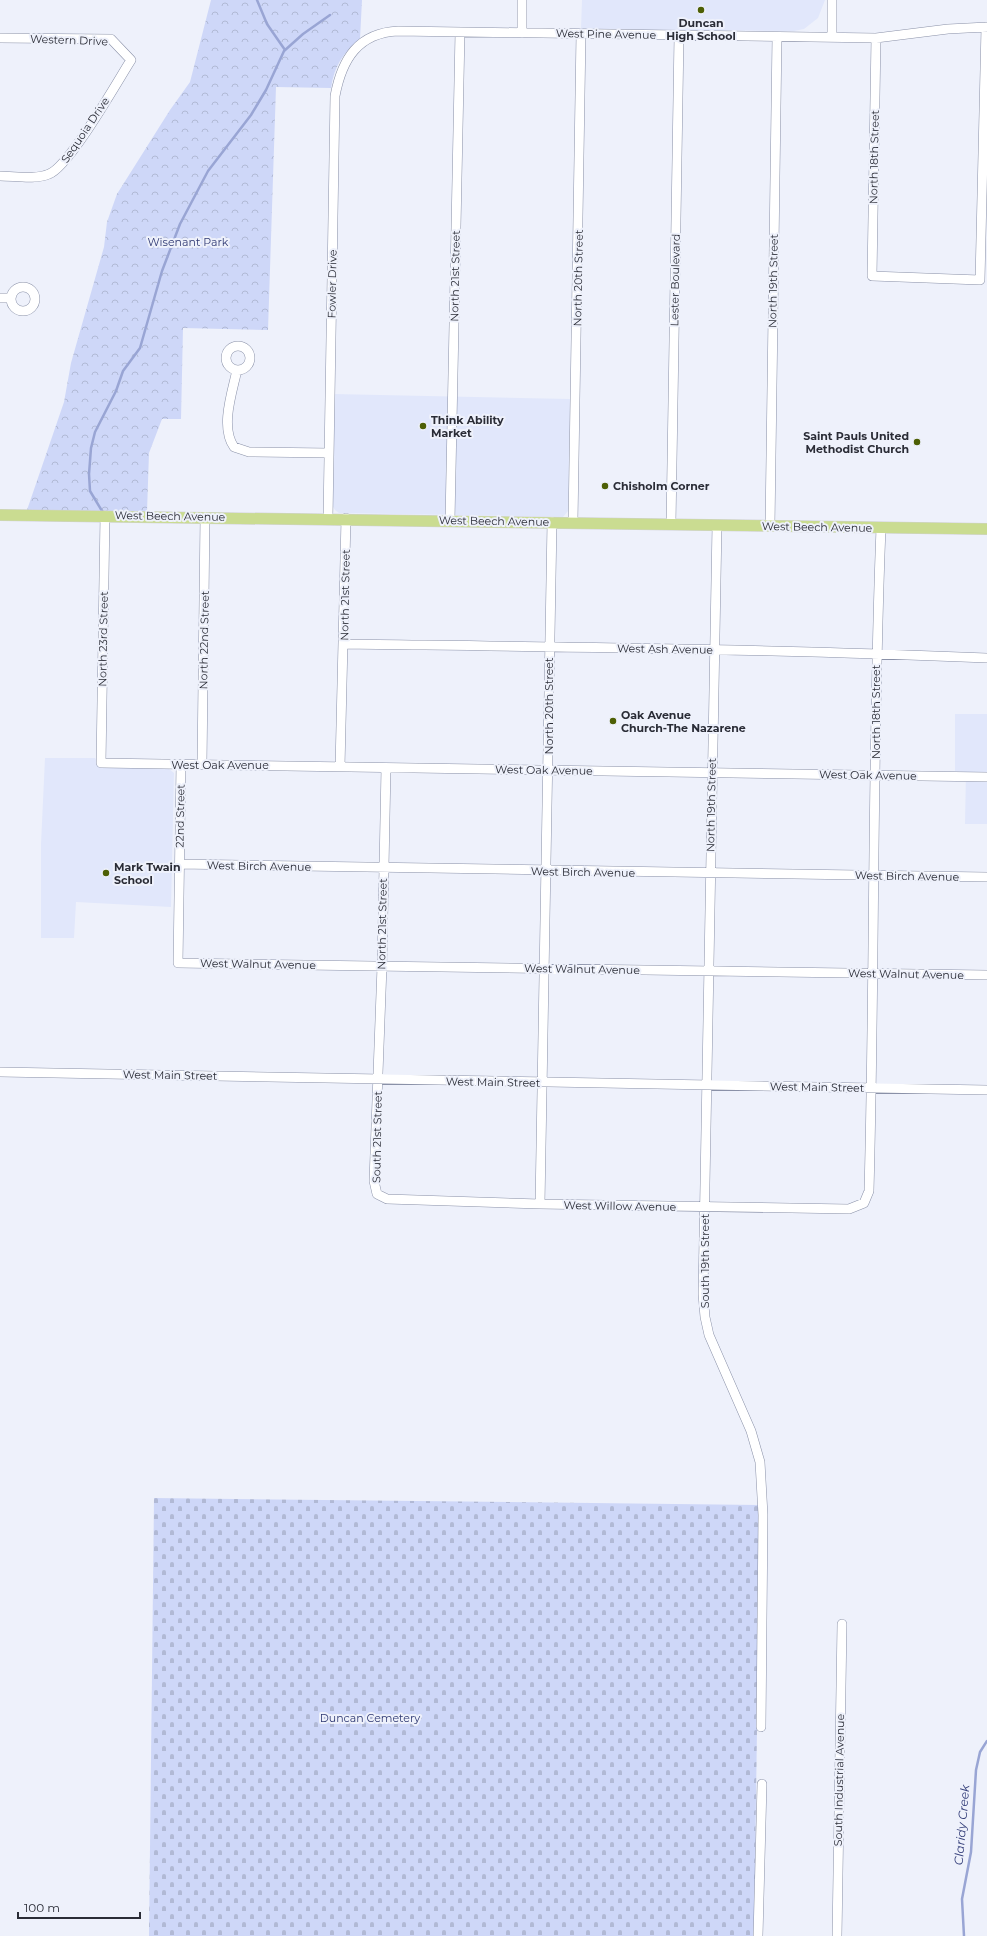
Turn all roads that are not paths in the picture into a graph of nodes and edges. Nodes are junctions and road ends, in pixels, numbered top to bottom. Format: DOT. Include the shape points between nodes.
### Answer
graph roads {
  1 [pos="522,0"];
  2 [pos="832,0"];
  3 [pos="986,27"];
  4 [pos="460,32"];
  5 [pos="522,33"];
  6 [pos="582,34"];
  7 [pos="680,36"];
  8 [pos="777,37"];
  9 [pos="832,37"];
  10 [pos="0,38"];
  11 [pos="876,38"];
  12 [pos="352,53"];
  13 [pos="131,60"];
  14 [pos="0,176"];
  15 [pos="0,298"];
  16 [pos="11,298"];
  17 [pos="237,370"];
  18 [pos="329,453"];
  19 [pos="0,515"];
  20 [pos="105,515"];
  21 [pos="205,516"];
  22 [pos="328,518"];
  23 [pos="346,518"];
  24 [pos="450,520"];
  25 [pos="552,522"];
  26 [pos="573,522"];
  27 [pos="671,524"];
  28 [pos="717,525"];
  29 [pos="770,526"];
  30 [pos="881,528"];
  31 [pos="987,529"];
  32 [pos="344,644"];
  33 [pos="550,646"];
  34 [pos="714,650"];
  35 [pos="877,653"];
  36 [pos="987,658"];
  37 [pos="101,763"];
  38 [pos="202,764"];
  39 [pos="181,765"];
  40 [pos="340,767"];
  41 [pos="386,768"];
  42 [pos="549,770"];
  43 [pos="712,772"];
  44 [pos="876,776"];
  45 [pos="987,777"];
  46 [pos="179,864"];
  47 [pos="383,868"];
  48 [pos="547,871"];
  49 [pos="710,874"];
  50 [pos="875,875"];
  51 [pos="987,877"];
  52 [pos="178,963"];
  53 [pos="382,966"];
  54 [pos="545,969"];
  55 [pos="708,970"];
  56 [pos="873,973"];
  57 [pos="987,976"];
  58 [pos="0,1072"];
  59 [pos="378,1079"];
  60 [pos="543,1083"];
  61 [pos="708,1086"];
  62 [pos="872,1088"];
  63 [pos="987,1090"];
  64 [pos="377,1194"];
  65 [pos="864,1203"];
  66 [pos="540,1204"];
  67 [pos="706,1207"];
  68 [pos="842,1624"];
  69 [pos="761,1727"];
  70 [pos="762,1784"];
  71 [pos="758,1936"];
  72 [pos="837,1936"];
  1 -- 5 [label="street"];
  2 -- 9 [label="street"];
  3 -- 11 [label="street, West Pine Avenue"];
  3 -- 11 [label="street, North 18th Street" via="980,280 872,276"];
  4 -- 5 [label="street, West Pine Avenue"];
  4 -- 12 [label="street, West Pine Avenue" via="389,31 365,40"];
  4 -- 24 [label="street, North 21st Street"];
  5 -- 6 [label="street, West Pine Avenue"];
  6 -- 7 [label="street, West Pine Avenue"];
  6 -- 26 [label="street, North 20th Street"];
  7 -- 8 [label="street, West Pine Avenue"];
  7 -- 27 [label="street, Lester Boulevard"];
  8 -- 9 [label="street, West Pine Avenue"];
  8 -- 29 [label="street, North 19th Street"];
  9 -- 11 [label="street, West Pine Avenue"];
  10 -- 13 [label="street, Western Drive" via="111,40"];
  12 -- 18 [label="street, Fowler Drive" via="338,78 335,96"];
  13 -- 14 [label="street, Sequoia Drive" via="70,156 56,171 41,176"];
  15 -- 16 [label="street"];
  17 -- 18 [label="street" via="228,427 228,435 234,447 249,452"];
  18 -- 22 [label="street, Fowler Drive"];
  19 -- 20 [label="main road, West Beech Avenue"];
  20 -- 21 [label="main road, West Beech Avenue"];
  20 -- 37 [label="street, North 23rd Street"];
  21 -- 22 [label="main road, West Beech Avenue"];
  21 -- 38 [label="street, North 22nd Street"];
  22 -- 23 [label="main road, West Beech Avenue"];
  23 -- 24 [label="main road, West Beech Avenue"];
  23 -- 32 [label="street, North 21st Street"];
  24 -- 25 [label="main road, West Beech Avenue"];
  25 -- 26 [label="main road, West Beech Avenue"];
  25 -- 33 [label="street, North 20th Street"];
  26 -- 27 [label="main road, West Beech Avenue"];
  27 -- 28 [label="main road, West Beech Avenue"];
  28 -- 29 [label="main road, West Beech Avenue"];
  28 -- 34 [label="street, North 19th Street"];
  29 -- 30 [label="main road, West Beech Avenue"];
  30 -- 31 [label="main road, West Beech Avenue"];
  30 -- 35 [label="street, North 18th Street"];
  32 -- 33 [label="street, West Ash Avenue"];
  32 -- 40 [label="street, North 21st Street"];
  33 -- 34 [label="street, West Ash Avenue"];
  33 -- 42 [label="street, North 20th Street"];
  34 -- 35 [label="street, West Ash Avenue"];
  34 -- 43 [label="street, North 19th Street"];
  35 -- 36 [label="street, West Ash Avenue"];
  35 -- 44 [label="street, North 18th Street"];
  37 -- 39 [label="street, West Oak Avenue"];
  38 -- 39 [label="street, West Oak Avenue"];
  38 -- 40 [label="street, West Oak Avenue"];
  39 -- 46 [label="street, 22nd Street"];
  40 -- 41 [label="street, West Oak Avenue"];
  41 -- 42 [label="street, West Oak Avenue"];
  41 -- 47 [label="street, North 21st Street"];
  42 -- 43 [label="street, West Oak Avenue"];
  42 -- 48 [label="street, North 20th Street"];
  43 -- 44 [label="street, West Oak Avenue"];
  43 -- 49 [label="street, North 19th Street"];
  44 -- 45 [label="street, West Oak Avenue"];
  44 -- 50 [label="street, North 18th Street"];
  46 -- 47 [label="street, West Birch Avenue"];
  46 -- 52 [label="street, 22nd Street"];
  47 -- 48 [label="street, West Birch Avenue"];
  47 -- 53 [label="street, North 21st Street"];
  48 -- 49 [label="street, West Birch Avenue"];
  48 -- 54 [label="street, North 20th Street"];
  49 -- 50 [label="street, West Birch Avenue"];
  49 -- 55 [label="street, North 19th Street"];
  50 -- 51 [label="street, West Birch Avenue"];
  50 -- 56 [label="street, North 18th Street"];
  52 -- 53 [label="street, West Walnut Avenue"];
  53 -- 54 [label="street, West Walnut Avenue"];
  53 -- 59 [label="street, North 21st Street"];
  54 -- 55 [label="street, West Walnut Avenue"];
  54 -- 60 [label="street, North 20th Street"];
  55 -- 56 [label="street, West Walnut Avenue"];
  55 -- 61 [label="street, North 19th Street"];
  56 -- 57 [label="street, West Walnut Avenue"];
  56 -- 62 [label="street, North 18th Street"];
  58 -- 59 [label="street, West Main Street"];
  59 -- 60 [label="street, West Main Street"];
  59 -- 64 [label="street, South 21st Street" via="374,1181"];
  60 -- 61 [label="street, West Main Street"];
  60 -- 66 [label="street, North 20th Street"];
  61 -- 62 [label="street, West Main Street"];
  61 -- 67 [label="street, South 19th Street"];
  62 -- 63 [label="street, West Main Street"];
  62 -- 65 [label="street, North 18th Street" via="869,1191"];
  64 -- 66 [label="street, West Willow Avenue" via="387,1200"];
  65 -- 67 [label="street, West Willow Avenue" via="849,1208"];
  66 -- 67 [label="street, West Willow Avenue"];
  67 -- 69 [label="street, South 19th Street" via="705,1317 709,1335 751,1431 760,1462"];
  68 -- 72 [label="street, South Industrial Avenue"];
  70 -- 71 [label="street"];
}
